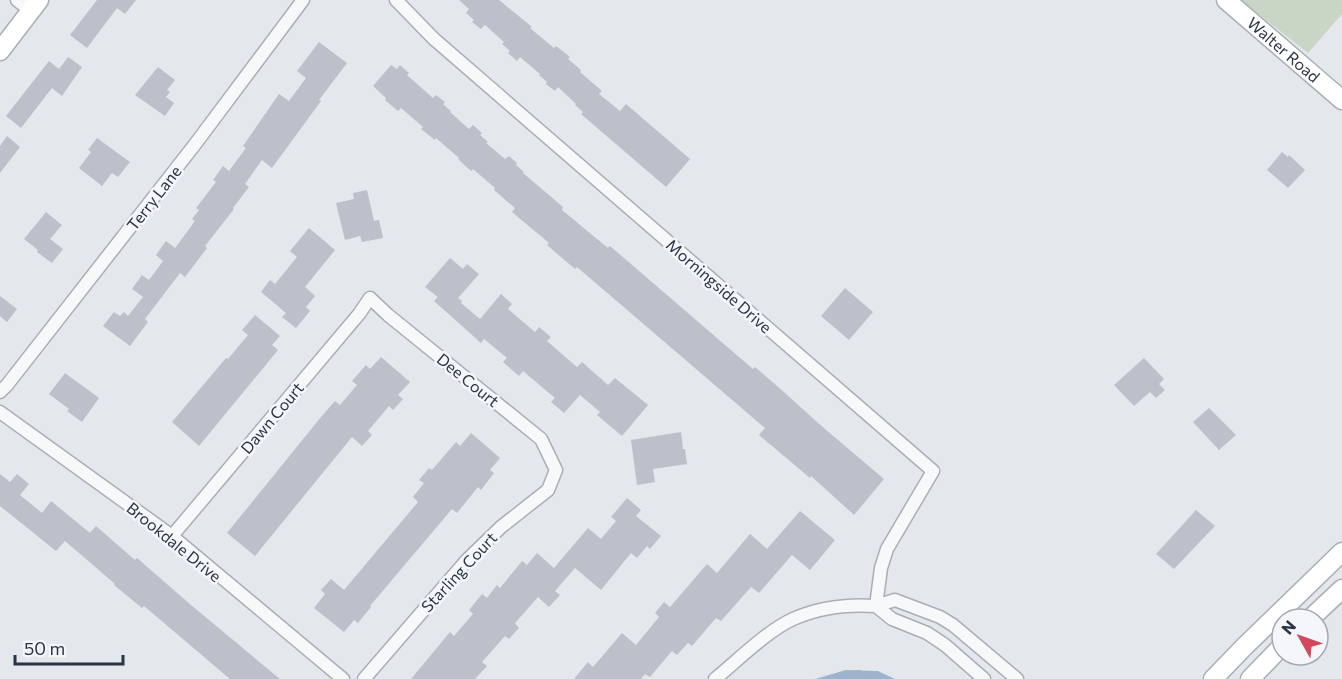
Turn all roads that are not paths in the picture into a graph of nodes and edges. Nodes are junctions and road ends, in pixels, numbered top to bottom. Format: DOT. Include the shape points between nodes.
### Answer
graph roads {
  1 [pos="303,0"];
  2 [pos="396,0"];
  3 [pos="1226,0"];
  4 [pos="29,4"];
  5 [pos="0,51"];
  6 [pos="1342,100"];
  7 [pos="370,298"];
  8 [pos="0,392"];
  9 [pos="0,412"];
  10 [pos="556,470"];
  11 [pos="172,536"];
  12 [pos="1342,552"];
  13 [pos="1342,589"];
  14 [pos="876,606"];
  15 [pos="1323,607"];
  16 [pos="1270,658"];
  17 [pos="1009,676"];
  18 [pos="343,679"];
  19 [pos="364,679"];
  20 [pos="715,679"];
  21 [pos="984,679"];
  22 [pos="1213,679"];
  23 [pos="1250,679"];
  1 -- 8 [label="street, Terry Lane"];
  2 -- 14 [label="street, Morningside Drive" via="434,39 933,471 887,549"];
  3 -- 6 [label="main road, Walter Road"];
  4 -- 5 [label="main road"];
  7 -- 10 [label="street, Dee Court" via="540,439"];
  7 -- 11 [label="street, Dawn Court"];
  9 -- 11 [label="street, Brookdale Drive"];
  10 -- 19 [label="street, Starling Court" via="548,490 467,560"];
  11 -- 18 [label="street, Brookdale Drive"];
  12 -- 22 [label="main road"];
  13 -- 15 [label="main road"];
  14 -- 17 [label="street" via="896,600 940,617"];
  14 -- 20 [label="street" via="821,609 792,620"];
  14 -- 21 [label="street" via="892,619 945,645"];
  16 -- 23 [label="main road"];
}
